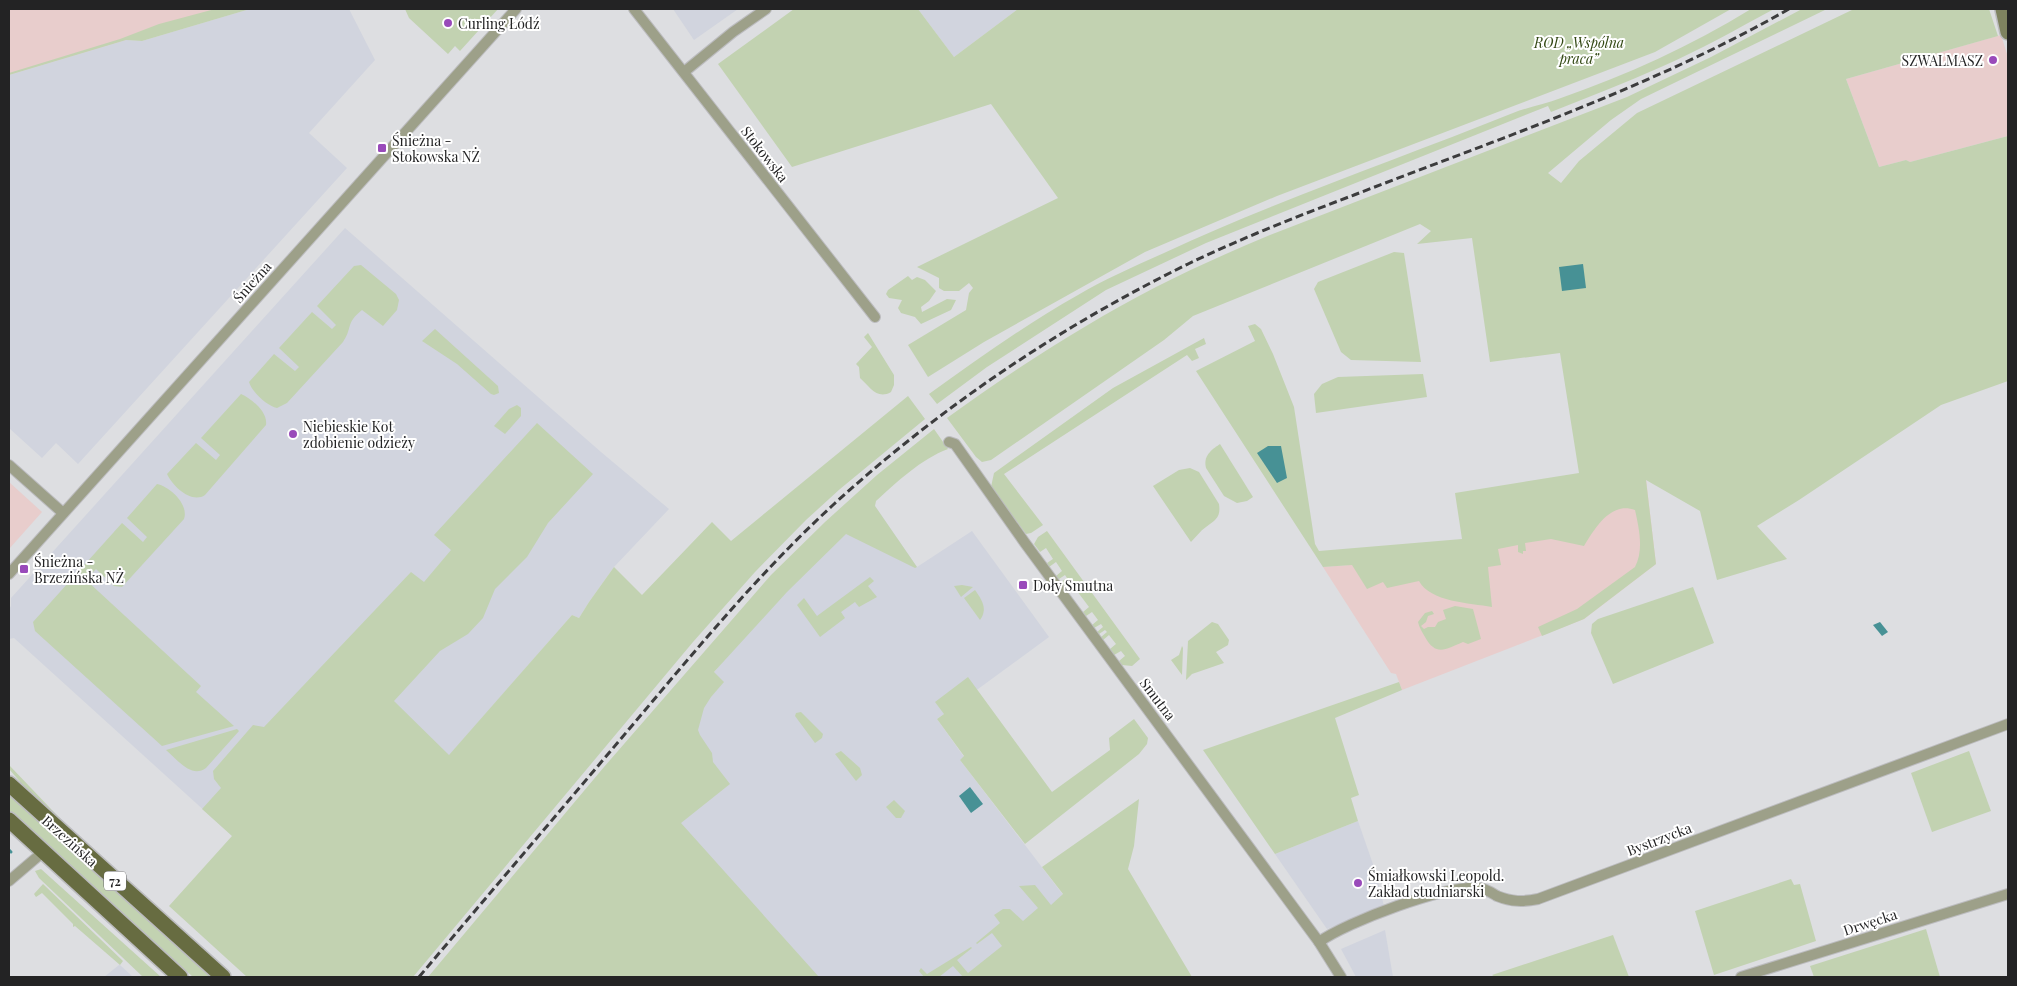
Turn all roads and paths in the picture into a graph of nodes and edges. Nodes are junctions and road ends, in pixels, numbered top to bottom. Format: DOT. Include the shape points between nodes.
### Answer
graph roads {
  1 [pos="516,9"];
  2 [pos="634,9"];
  3 [pos="766,9"];
  4 [pos="2003,9"];
  5 [pos="2008,32"];
  6 [pos="684,72"];
  7 [pos="874,317"];
  8 [pos="949,442"];
  9 [pos="9,465"];
  10 [pos="63,513"];
  11 [pos="9,574"];
  12 [pos="2008,724"];
  13 [pos="9,784"];
  14 [pos="9,820"];
  15 [pos="43,852"];
  16 [pos="9,880"];
  17 [pos="2008,894"];
  18 [pos="1319,942"];
  19 [pos="180,977"];
  20 [pos="223,977"];
  21 [pos="1340,977"];
  22 [pos="1741,977"];
  1 -- 10 [label="street, Śnieżna"];
  2 -- 6 [label="street, Stokowska"];
  3 -- 6 [label="street"];
  4 -- 5 [label="street"];
  6 -- 7 [label="street, Stokowska"];
  8 -- 18 [label="street, Smutna" via="954,444"];
  9 -- 10 [label="street"];
  10 -- 11 [label="street, Śnieżna"];
  12 -- 18 [label="street, Bystrzycka" via="1538,900 1516,902 1481,888 1456,888 1364,919"];
  13 -- 20 [label="main road, Brzezińska / 72"];
  14 -- 15 [label="main road, Brzezińska / 72"];
  15 -- 16 [label="street"];
  15 -- 19 [label="main road, Brzezińska / 72"];
  17 -- 22 [label="street, Drwęcka"];
  18 -- 21 [label="street, Smutna"];
}
